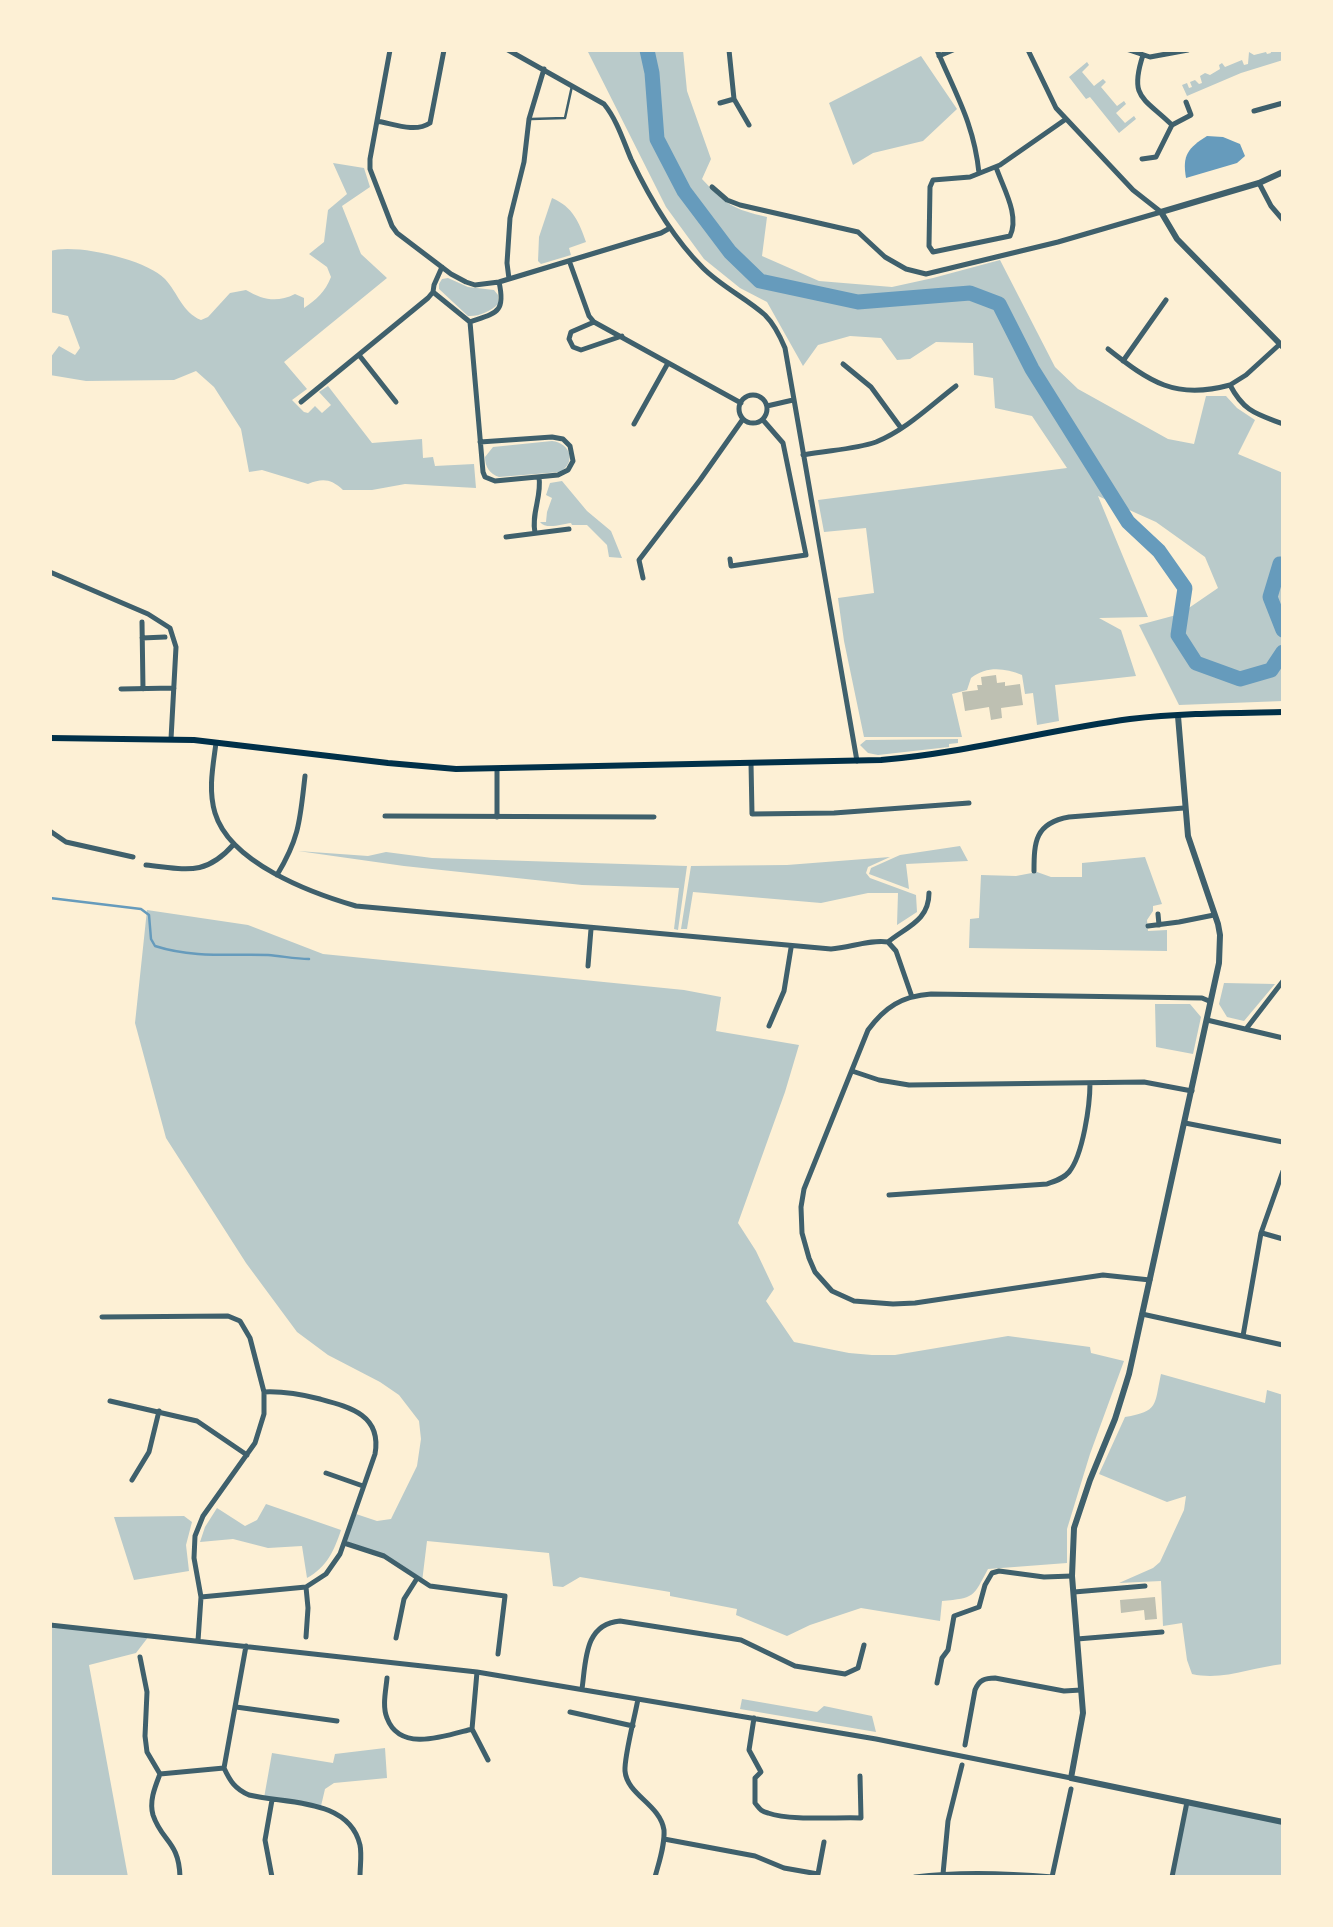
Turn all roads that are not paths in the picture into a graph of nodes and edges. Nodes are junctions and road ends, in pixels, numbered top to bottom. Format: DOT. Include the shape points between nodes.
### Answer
graph roads {
  1 [pos="390,50"];
  2 [pos="444,50"];
  3 [pos="508,50"];
  4 [pos="728,50"];
  5 [pos="952,50"];
  6 [pos="1028,50"];
  7 [pos="1128,50"];
  8 [pos="1188,50"];
  9 [pos="938,53"];
  10 [pos="1143,55"];
  11 [pos="544,69"];
  12 [pos="572,85"];
  13 [pos="734,99"];
  14 [pos="1186,102"];
  15 [pos="720,103"];
  16 [pos="1283,103"];
  17 [pos="1254,111"];
  18 [pos="530,119"];
  19 [pos="1066,119"];
  20 [pos="377,120"];
  21 [pos="749,124"];
  22 [pos="1172,125"];
  23 [pos="1142,159"];
  24 [pos="996,167"];
  25 [pos="1283,172"];
  26 [pos="979,174"];
  27 [pos="1259,183"];
  28 [pos="712,187"];
  29 [pos="1161,212"];
  30 [pos="1283,220"];
  31 [pos="670,228"];
  32 [pos="570,261"];
  33 [pos="442,268"];
  34 [pos="509,280"];
  35 [pos="499,282"];
  36 [pos="434,292"];
  37 [pos="1166,300"];
  38 [pos="470,322"];
  39 [pos="594,322"];
  40 [pos="622,336"];
  41 [pos="1282,345"];
  42 [pos="1108,349"];
  43 [pos="359,355"];
  44 [pos="1123,360"];
  45 [pos="668,362"];
  46 [pos="844,364"];
  47 [pos="1230,384"];
  48 [pos="956,386"];
  49 [pos="794,400"];
  50 [pos="301,402"];
  51 [pos="396,402"];
  52 [pos="740,403"];
  53 [pos="767,406"];
  54 [pos="743,419"];
  55 [pos="762,420"];
  56 [pos="634,424"];
  57 [pos="1283,424"];
  58 [pos="902,428"];
  59 [pos="480,442"];
  60 [pos="804,455"];
  61 [pos="539,477"];
  62 [pos="569,530"];
  63 [pos="535,533"];
  64 [pos="506,536"];
  65 [pos="730,559"];
  66 [pos="50,572"];
  67 [pos="643,578"];
  68 [pos="142,622"];
  69 [pos="165,637"];
  70 [pos="142,638"];
  71 [pos="174,688"];
  72 [pos="143,689"];
  73 [pos="121,690"];
  74 [pos="1283,712"];
  75 [pos="1178,716"];
  76 [pos="50,738"];
  77 [pos="171,739"];
  78 [pos="216,742"];
  79 [pos="857,761"];
  80 [pos="751,763"];
  81 [pos="497,769"];
  82 [pos="306,776"];
  83 [pos="970,803"];
  84 [pos="1184,808"];
  85 [pos="385,816"];
  86 [pos="654,816"];
  87 [pos="497,817"];
  88 [pos="50,831"];
  89 [pos="234,844"];
  90 [pos="133,857"];
  91 [pos="146,865"];
  92 [pos="1034,872"];
  93 [pos="277,875"];
  94 [pos="928,893"];
  95 [pos="1158,914"];
  96 [pos="1214,914"];
  97 [pos="1159,924"];
  98 [pos="1148,926"];
  99 [pos="591,928"];
  100 [pos="888,942"];
  101 [pos="791,946"];
  102 [pos="588,966"];
  103 [pos="1283,980"];
  104 [pos="912,996"];
  105 [pos="1209,1001"];
  106 [pos="1208,1020"];
  107 [pos="769,1026"];
  108 [pos="1246,1029"];
  109 [pos="1283,1038"];
  110 [pos="852,1071"];
  111 [pos="1090,1082"];
  112 [pos="1192,1091"];
  113 [pos="1185,1123"];
  114 [pos="1283,1142"];
  115 [pos="1283,1171"];
  116 [pos="889,1194"];
  117 [pos="1261,1233"];
  118 [pos="1283,1239"];
  119 [pos="1150,1280"];
  120 [pos="1142,1314"];
  121 [pos="102,1318"];
  122 [pos="1243,1336"];
  123 [pos="1283,1345"];
  124 [pos="264,1392"];
  125 [pos="110,1401"];
  126 [pos="159,1411"];
  127 [pos="247,1455"];
  128 [pos="326,1474"];
  129 [pos="132,1480"];
  130 [pos="363,1486"];
  131 [pos="344,1543"];
  132 [pos="1072,1576"];
  133 [pos="416,1579"];
  134 [pos="306,1586"];
  135 [pos="1145,1586"];
  136 [pos="1074,1592"];
  137 [pos="201,1596"];
  138 [pos="50,1625"];
  139 [pos="1162,1632"];
  140 [pos="306,1636"];
  141 [pos="396,1638"];
  142 [pos="1078,1639"];
  143 [pos="198,1641"];
  144 [pos="864,1645"];
  145 [pos="246,1646"];
  146 [pos="498,1654"];
  147 [pos="140,1657"];
  148 [pos="477,1672"];
  149 [pos="387,1678"];
  150 [pos="937,1683"];
  151 [pos="582,1690"];
  152 [pos="1082,1690"];
  153 [pos="638,1699"];
  154 [pos="236,1707"];
  155 [pos="570,1712"];
  156 [pos="754,1718"];
  157 [pos="337,1720"];
  158 [pos="633,1726"];
  159 [pos="472,1729"];
  160 [pos="965,1746"];
  161 [pos="488,1760"];
  162 [pos="962,1765"];
  163 [pos="224,1768"];
  164 [pos="160,1774"];
  165 [pos="860,1776"];
  166 [pos="1071,1778"];
  167 [pos="1071,1789"];
  168 [pos="272,1800"];
  169 [pos="1187,1802"];
  170 [pos="1283,1822"];
  171 [pos="664,1839"];
  172 [pos="824,1842"];
  173 [pos="943,1874"];
  174 [pos="180,1877"];
  175 [pos="272,1877"];
  176 [pos="360,1877"];
  177 [pos="656,1877"];
  178 [pos="918,1877"];
  179 [pos="1052,1877"];
  180 [pos="1172,1877"];
  1 -- 20 [label="street"];
  2 -- 20 [label="street" via="430,123 418,129"];
  3 -- 11 [label="street"];
  4 -- 13 [label="street"];
  5 -- 9 [label="street"];
  6 -- 19 [label="street"];
  7 -- 10 [label="street"];
  8 -- 10 [label="street"];
  9 -- 26 [label="street" via="967,117"];
  10 -- 22 [label="street" via="1138,93"];
  11 -- 12 [label="street"];
  11 -- 18 [label="street"];
  12 -- 18 [label="lane" via="565,118"];
  12 -- 31 [label="street" via="610,110"];
  13 -- 15 [label="street"];
  13 -- 21 [label="street"];
  14 -- 22 [label="street" via="1191,115"];
  16 -- 17 [label="street"];
  18 -- 34 [label="street" via="508,230"];
  19 -- 24 [label="street"];
  19 -- 29 [label="street"];
  20 -- 33 [label="street" via="370,169 392,226"];
  22 -- 23 [label="street" via="1156,157"];
  24 -- 26 [label="street"];
  24 -- 26 [label="street" via="1012,212 1010,236 932,252 934,180"];
  25 -- 27 [label="street"];
  27 -- 29 [label="street"];
  27 -- 30 [label="street"];
  28 -- 29 [label="street" via="740,206 858,232 906,270 926,274"];
  29 -- 41 [label="street" via="1178,239"];
  31 -- 32 [label="street"];
  31 -- 49 [label="street" via="702,267 775,328"];
  32 -- 34 [label="street"];
  32 -- 39 [label="street"];
  33 -- 35 [label="street" via="475,285"];
  33 -- 36 [label="street"];
  34 -- 35 [label="street"];
  35 -- 38 [label="street" via="499,309"];
  36 -- 38 [label="street"];
  36 -- 43 [label="street"];
  37 -- 44 [label="street"];
  38 -- 59 [label="street"];
  39 -- 40 [label="street"];
  39 -- 40 [label="street" via="571,332 573,348"];
  40 -- 45 [label="street"];
  41 -- 47 [label="street"];
  42 -- 44 [label="street"];
  43 -- 50 [label="street"];
  43 -- 51 [label="street"];
  44 -- 47 [label="street" via="1168,388 1197,392"];
  45 -- 52 [label="street"];
  45 -- 56 [label="street"];
  46 -- 58 [label="street" via="872,387"];
  47 -- 57 [label="street" via="1252,412"];
  48 -- 58 [label="street"];
  49 -- 53 [label="street"];
  49 -- 60 [label="street"];
  52 -- 53 [label="street" via="757,396"];
  52 -- 54 [label="street"];
  53 -- 55 [label="street"];
  54 -- 55 [label="street"];
  54 -- 67 [label="street" via="639,560"];
  55 -- 65 [label="street" via="783,443 806,555 731,566"];
  58 -- 60 [label="street" via="865,445"];
  59 -- 61 [label="street" via="486,477"];
  59 -- 61 [label="street" via="563,439 574,456 571,466 564,474"];
  60 -- 79 [label="street"];
  61 -- 63 [label="street"];
  62 -- 63 [label="street"];
  63 -- 64 [label="street"];
  66 -- 71 [label="street" via="166,624 176,647"];
  68 -- 70 [label="street"];
  69 -- 70 [label="street"];
  70 -- 72 [label="street"];
  71 -- 72 [label="street"];
  71 -- 77 [label="street"];
  72 -- 73 [label="street"];
  74 -- 75 [label="main road"];
  75 -- 79 [label="main road"];
  75 -- 84 [label="street"];
  76 -- 77 [label="main road"];
  77 -- 78 [label="main road"];
  78 -- 81 [label="main road" via="419,767"];
  78 -- 89 [label="street" via="214,810"];
  79 -- 80 [label="main road"];
  80 -- 81 [label="main road"];
  80 -- 83 [label="street" via="752,814"];
  81 -- 87 [label="street"];
  82 -- 93 [label="street" via="297,836"];
  84 -- 92 [label="street" via="1051,822 1037,839"];
  84 -- 96 [label="street"];
  85 -- 87 [label="street"];
  86 -- 87 [label="street"];
  88 -- 90 [label="street" via="66,842"];
  89 -- 91 [label="street" via="200,869"];
  89 -- 93 [label="street"];
  93 -- 99 [label="street" via="369,909"];
  94 -- 100 [label="street" via="920,920"];
  95 -- 97 [label="street"];
  96 -- 97 [label="street"];
  96 -- 105 [label="street" via="1220,947"];
  97 -- 98 [label="street"];
  99 -- 101 [label="street"];
  99 -- 102 [label="street"];
  100 -- 101 [label="street"];
  100 -- 104 [label="street"];
  101 -- 107 [label="street" via="784,991"];
  103 -- 108 [label="street"];
  104 -- 105 [label="street"];
  104 -- 110 [label="street" via="876,1019"];
  105 -- 106 [label="street"];
  106 -- 108 [label="street"];
  106 -- 112 [label="street"];
  108 -- 109 [label="street"];
  110 -- 111 [label="street" via="909,1085"];
  110 -- 119 [label="street" via="801,1207 809,1258 832,1291 854,1301 894,1304 1103,1274"];
  111 -- 112 [label="street"];
  111 -- 116 [label="street" via="1079,1152 1057,1181"];
  112 -- 113 [label="street"];
  113 -- 114 [label="street"];
  113 -- 119 [label="street"];
  115 -- 117 [label="street"];
  117 -- 118 [label="street"];
  117 -- 122 [label="street"];
  119 -- 120 [label="street"];
  120 -- 122 [label="street"];
  120 -- 132 [label="street" via="1120,1404 1077,1517"];
  121 -- 124 [label="street" via="234,1318 250,1338"];
  122 -- 123 [label="street"];
  124 -- 127 [label="street" via="262,1426"];
  124 -- 130 [label="street" via="294,1392 364,1416 376,1446"];
  125 -- 126 [label="street"];
  126 -- 127 [label="street" via="197,1421"];
  126 -- 129 [label="street" via="150,1452"];
  127 -- 137 [label="street" via="198,1526 193,1547"];
  128 -- 130 [label="street"];
  130 -- 131 [label="street"];
  131 -- 133 [label="street" via="384,1556"];
  131 -- 134 [label="street" via="326,1574"];
  132 -- 136 [label="street"];
  132 -- 150 [label="street" via="992,1573 980,1606 954,1616"];
  133 -- 141 [label="street" via="404,1598"];
  133 -- 146 [label="street" via="504,1596"];
  134 -- 137 [label="street"];
  134 -- 140 [label="street"];
  135 -- 136 [label="street"];
  136 -- 142 [label="street"];
  137 -- 143 [label="street"];
  138 -- 143 [label="street"];
  139 -- 142 [label="street"];
  142 -- 152 [label="street"];
  143 -- 145 [label="street"];
  144 -- 151 [label="street" via="858,1668 845,1674 788,1664 741,1640 611,1622 590,1638"];
  145 -- 148 [label="street"];
  145 -- 154 [label="street"];
  147 -- 164 [label="street" via="147,1752"];
  148 -- 151 [label="street"];
  148 -- 159 [label="street"];
  149 -- 159 [label="street" via="386,1717 398,1735 433,1738"];
  151 -- 153 [label="street"];
  152 -- 160 [label="street" via="985,1678 975,1690"];
  152 -- 166 [label="street"];
  153 -- 156 [label="street"];
  153 -- 158 [label="street"];
  154 -- 157 [label="street"];
  154 -- 163 [label="street"];
  155 -- 158 [label="street"];
  156 -- 165 [label="street" via="749,1750 760,1772 756,1803 764,1812 861,1818"];
  156 -- 166 [label="street"];
  158 -- 171 [label="street" via="625,1772 658,1813"];
  159 -- 161 [label="street"];
  162 -- 173 [label="street"];
  163 -- 164 [label="street"];
  163 -- 168 [label="street" via="238,1790"];
  164 -- 174 [label="street" via="154,1818 178,1856"];
  166 -- 169 [label="street"];
  167 -- 179 [label="street"];
  168 -- 175 [label="street" via="265,1840"];
  168 -- 176 [label="street" via="321,1806 340,1816 362,1850"];
  169 -- 170 [label="street"];
  169 -- 180 [label="street"];
  171 -- 172 [label="street" via="818,1874"];
  171 -- 177 [label="street"];
  173 -- 178 [label="street"];
  173 -- 179 [label="street"];
}
